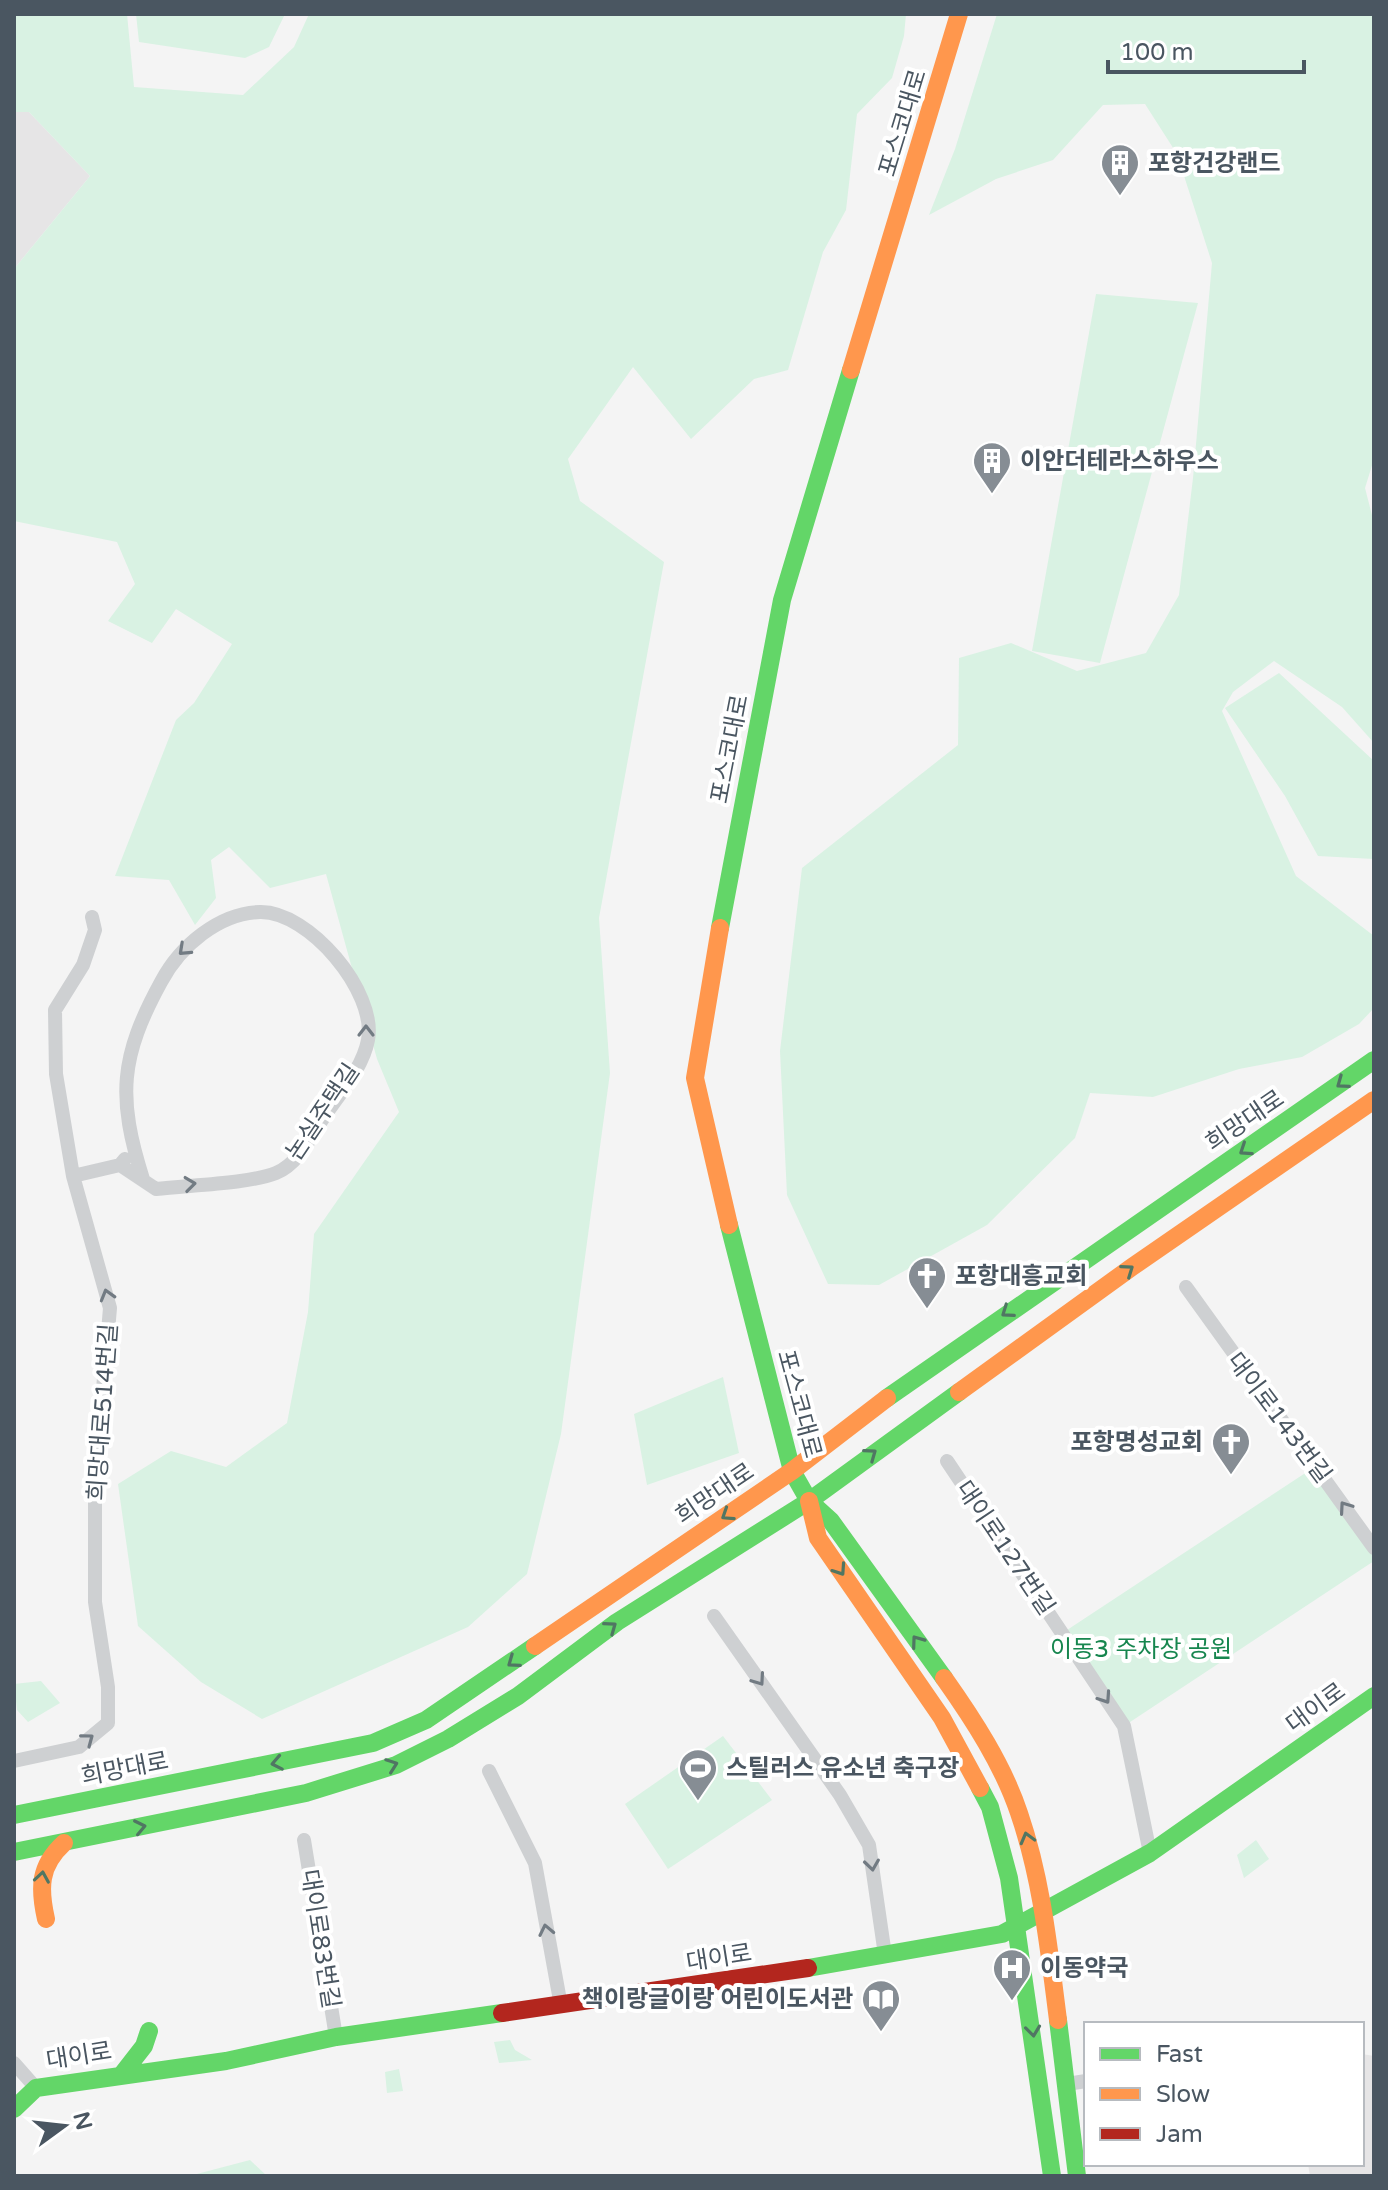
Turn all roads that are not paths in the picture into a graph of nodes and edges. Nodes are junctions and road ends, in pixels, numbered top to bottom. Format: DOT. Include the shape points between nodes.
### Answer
graph roads {
  1 [pos="959,14"];
  2 [pos="92,917"];
  3 [pos="1374,1060"];
  4 [pos="1374,1100"];
  5 [pos="1310,1106"];
  6 [pos="1326,1133"];
  7 [pos="134,1151"];
  8 [pos="120,1165"];
  9 [pos="73,1176"];
  10 [pos="143,1179"];
  11 [pos="1186,1287"];
  12 [pos="947,1461"];
  13 [pos="792,1471"];
  14 [pos="809,1501"];
  15 [pos="1374,1548"];
  16 [pos="714,1616"];
  17 [pos="1374,1696"];
  18 [pos="14,1761"];
  19 [pos="489,1771"];
  20 [pos="14,1815"];
  21 [pos="304,1840"];
  22 [pos="64,1843"];
  23 [pos="14,1852"];
  24 [pos="1150,1853"];
  25 [pos="1045,1914"];
  26 [pos="46,1919"];
  27 [pos="1017,1927"];
  28 [pos="885,1955"];
  29 [pos="561,2006"];
  30 [pos="149,2031"];
  31 [pos="336,2037"];
  32 [pos="14,2063"];
  33 [pos="123,2073"];
  34 [pos="1084,2081"];
  35 [pos="1067,2084"];
  36 [pos="36,2088"];
  37 [pos="14,2109"];
  38 [pos="1074,2174"];
  39 [pos="1052,2176"];
  1 -- 13 [label="main road, 포스코대로" via="782,600 697,1060 696,1094"];
  2 -- 9 [label="street, 희망대로514번길" via="95,930 83,965 55,1010 56,1074"];
  3 -- 5 [label="main road, 희망대로, one-way"];
  4 -- 6 [label="main road"];
  5 -- 6 [label="main road"];
  5 -- 13 [label="main road, 희망대로, one-way" via="936,1362"];
  14 -- 6 [label="main road, one-way"];
  7 -- 8 [label="street"];
  7 -- 10 [label="street, 논실주택길"];
  10 -- 7 [label="street, 논실주택길, one-way" via="156,1189 265,1175 295,1161 355,1071 368,1039 366,1010 347,968 309,933 278,914 258,912 222,920 195,940 171,963 129,1054 125,1073"];
  8 -- 9 [label="street"];
  8 -- 10 [label="street, 논실주택길"];
  18 -- 9 [label="street, 희망대로514번길, one-way" via="79,1747 108,1723 95,1602 95,1482 110,1308"];
  15 -- 11 [label="street, 대이로143번길, one-way"];
  12 -- 24 [label="street, 대이로127번길, one-way" via="1124,1726"];
  13 -- 14 [label="main road, 포스코대로"];
  13 -- 20 [label="main road, 희망대로, one-way" via="454,1702 386,1737"];
  22 -- 14 [label="main road, one-way" via="306,1793 396,1765 482,1719 617,1622"];
  25 -- 14 [label="main road, 포스코대로, one-way" via="1019,1812 987,1745 831,1521"];
  14 -- 27 [label="main road, 포스코대로, one-way" via="818,1538 976,1776 1000,1837"];
  16 -- 28 [label="street, one-way" via="840,1795 869,1845"];
  17 -- 24 [label="main road, 대이로"];
  29 -- 19 [label="street, one-way" via="535,1863"];
  21 -- 31 [label="street, 대이로83번길"];
  22 -- 23 [label="main road"];
  26 -- 22 [label="main road, one-way" via="41,1873"];
  24 -- 25 [label="main road, 대이로"];
  25 -- 27 [label="main road, 대이로"];
  25 -- 35 [label="main road, 포스코대로"];
  27 -- 28 [label="main road, 대이로" via="990,1937"];
  27 -- 39 [label="main road, 포스코대로, one-way"];
  28 -- 29 [label="main road, 대이로"];
  29 -- 31 [label="main road, 대이로"];
  30 -- 33 [label="main road"];
  31 -- 33 [label="main road, 대이로" via="226,2061"];
  32 -- 36 [label="street"];
  33 -- 36 [label="main road, 대이로"];
  34 -- 35 [label="street"];
  35 -- 38 [label="main road, 포스코대로"];
  36 -- 37 [label="main road, 대이로"];
}
